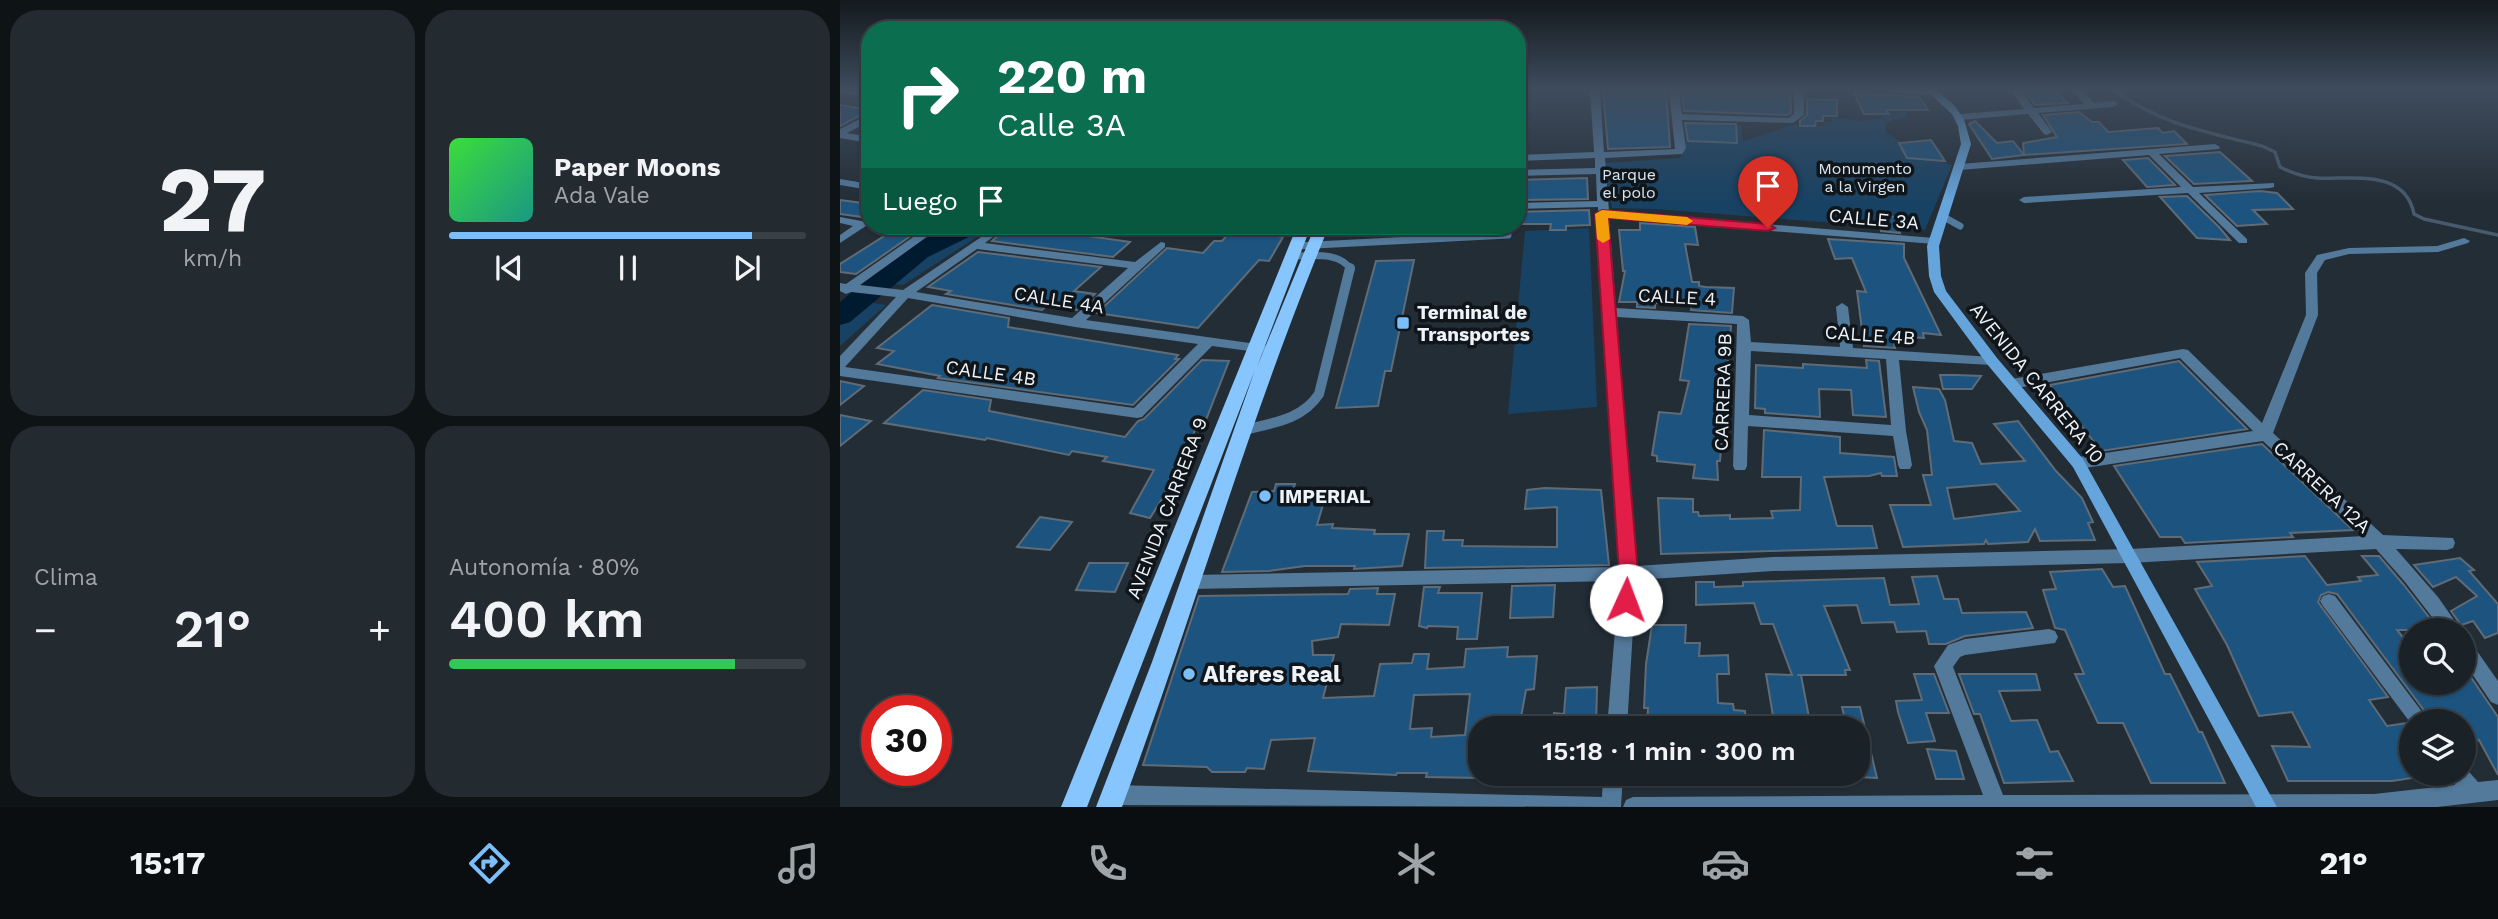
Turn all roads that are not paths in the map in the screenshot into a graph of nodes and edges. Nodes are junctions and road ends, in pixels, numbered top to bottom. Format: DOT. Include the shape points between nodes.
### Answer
graph roads {
  1 [pos="1598,128"];
  2 [pos="1678,128"];
  3 [pos="1962,128"];
  4 [pos="2045,128"];
  5 [pos="2048,132"];
  6 [pos="840,134"];
  7 [pos="861,138"];
  8 [pos="2215,147"];
  9 [pos="2151,152"];
  10 [pos="1526,159"];
  11 [pos="1601,164"];
  12 [pos="1958,167"];
  13 [pos="1526,172"];
  14 [pos="840,182"];
  15 [pos="2270,185"];
  16 [pos="861,186"];
  17 [pos="2191,190"];
  18 [pos="2024,200"];
  19 [pos="1526,206"];
  20 [pos="1601,209"];
  21 [pos="1942,215"];
  22 [pos="840,220"];
  23 [pos="861,225"];
  24 [pos="1960,226"];
  25 [pos="861,227"];
  26 [pos="923,235"];
  27 [pos="989,235"];
  28 [pos="1303,235"];
  29 [pos="1315,235"];
  30 [pos="1508,235"];
  31 [pos="840,240"];
  32 [pos="1934,241"];
  33 [pos="2243,241"];
  34 [pos="2464,241"];
  35 [pos="976,245"];
  36 [pos="1161,245"];
  37 [pos="1302,251"];
  38 [pos="1137,266"];
  39 [pos="847,290"];
  40 [pos="898,294"];
  41 [pos="1843,307"];
  42 [pos="1608,313"];
  43 [pos="1743,320"];
  44 [pos="1075,323"];
  45 [pos="1209,341"];
  46 [pos="1745,346"];
  47 [pos="1264,349"];
  48 [pos="1847,353"];
  49 [pos="1892,356"];
  50 [pos="1992,361"];
  51 [pos="840,364"];
  52 [pos="840,371"];
  53 [pos="2012,384"];
  54 [pos="1740,420"];
  55 [pos="1244,430"];
  56 [pos="1899,431"];
  57 [pos="2265,435"];
  58 [pos="2078,463"];
  59 [pos="1740,466"];
  60 [pos="1905,466"];
  61 [pos="2381,542"];
  62 [pos="2447,543"];
  63 [pos="2130,556"];
  64 [pos="1628,574"];
  65 [pos="1192,582"];
  66 [pos="2329,601"];
  67 [pos="2444,618"];
  68 [pos="2049,637"];
  69 [pos="2476,665"];
  70 [pos="2498,696"];
  71 [pos="2411,709"];
  72 [pos="1618,716"];
  73 [pos="1612,786"];
  74 [pos="2469,786"];
  75 [pos="2498,790"];
  76 [pos="2475,794"];
  77 [pos="1111,801"];
  78 [pos="1996,804"];
  79 [pos="2266,805"];
  80 [pos="1961,806"];
  81 [pos="1074,807"];
  82 [pos="1601,807"];
  83 [pos="1611,807"];
  84 [pos="1633,807"];
  1 -- 11 [label="street"];
  2 -- 11 [label="street" via="1678,152"];
  3 -- 12 [label="main road, AVENIDA CARRERA 10" via="1966,144"];
  4 -- 5 [label="street"];
  6 -- 7 [label="street"];
  8 -- 9 [label="street"];
  9 -- 12 [label="street"];
  9 -- 17 [label="street"];
  10 -- 11 [label="street"];
  11 -- 13 [label="street"];
  11 -- 20 [label="street"];
  12 -- 21 [label="main road, AVENIDA CARRERA 10"];
  14 -- 16 [label="street"];
  15 -- 17 [label="street"];
  17 -- 18 [label="street"];
  17 -- 33 [label="street"];
  19 -- 20 [label="street, CALLE 3A"];
  20 -- 32 [label="street, CALLE 3A"];
  20 -- 42 [label="street"];
  21 -- 24 [label="lane"];
  21 -- 32 [label="main road, AVENIDA CARRERA 10"];
  22 -- 23 [label="street"];
  25 -- 31 [label="street"];
  26 -- 39 [label="street"];
  27 -- 35 [label="street"];
  28 -- 37 [label="main road, AVENIDA CARRERA 9"];
  29 -- 37 [label="main road, AVENIDA CARRERA 9"];
  30 -- 37 [label="lane"];
  32 -- 50 [label="main road, AVENIDA CARRERA 10" via="1940,292"];
  34 -- 57 [label="street" via="2438,249 2349,251 2321,257 2311,273 2312,315"];
  35 -- 38 [label="street"];
  35 -- 40 [label="street"];
  36 -- 38 [label="street"];
  37 -- 47 [label="main road, AVENIDA CARRERA 9"];
  37 -- 55 [label="lane" via="1345,261 1351,269 1319,394 1296,415"];
  38 -- 44 [label="street"];
  39 -- 40 [label="street, CALLE 4A"];
  40 -- 44 [label="street, CALLE 4A"];
  40 -- 51 [label="street"];
  41 -- 48 [label="street"];
  42 -- 43 [label="street, CALLE 4"];
  42 -- 64 [label="street"];
  43 -- 46 [label="street, CARRERA 9B"];
  44 -- 45 [label="street, CALLE 4A"];
  45 -- 47 [label="street, CALLE 4A"];
  45 -- 52 [label="street, CALLE 4B" via="1138,413"];
  46 -- 48 [label="street, CALLE 4B"];
  46 -- 54 [label="street, CARRERA 9B"];
  47 -- 55 [label="main road, AVENIDA CARRERA 9"];
  47 -- 81 [label="main road, AVENIDA CARRERA 9"];
  48 -- 49 [label="street, CALLE 4B"];
  49 -- 50 [label="street, CALLE 4B"];
  49 -- 56 [label="street"];
  50 -- 53 [label="main road, AVENIDA CARRERA 10"];
  53 -- 57 [label="street, CARRERA 12A" via="2183,353"];
  53 -- 58 [label="main road, AVENIDA CARRERA 10"];
  54 -- 56 [label="street"];
  54 -- 59 [label="street, CARRERA 9B"];
  55 -- 65 [label="main road, AVENIDA CARRERA 9"];
  56 -- 60 [label="street"];
  57 -- 58 [label="street"];
  57 -- 61 [label="street, CARRERA 12A"];
  58 -- 63 [label="main road, AVENIDA CARRERA 10"];
  61 -- 62 [label="street"];
  61 -- 63 [label="street"];
  61 -- 67 [label="street, CARRERA 12A"];
  63 -- 64 [label="street" via="1773,564"];
  63 -- 79 [label="main road, AVENIDA CARRERA 10"];
  64 -- 65 [label="street"];
  64 -- 72 [label="street"];
  65 -- 77 [label="main road, AVENIDA CARRERA 9"];
  66 -- 71 [label="street"];
  68 -- 78 [label="street" via="1954,651 1943,666"];
  69 -- 70 [label="street"];
  73 -- 83 [label="street"];
  74 -- 76 [label="street"];
  75 -- 76 [label="street"];
  76 -- 79 [label="street" via="2374,804"];
  77 -- 82 [label="street"];
  78 -- 79 [label="street"];
  78 -- 80 [label="street"];
  80 -- 84 [label="street"];
}
